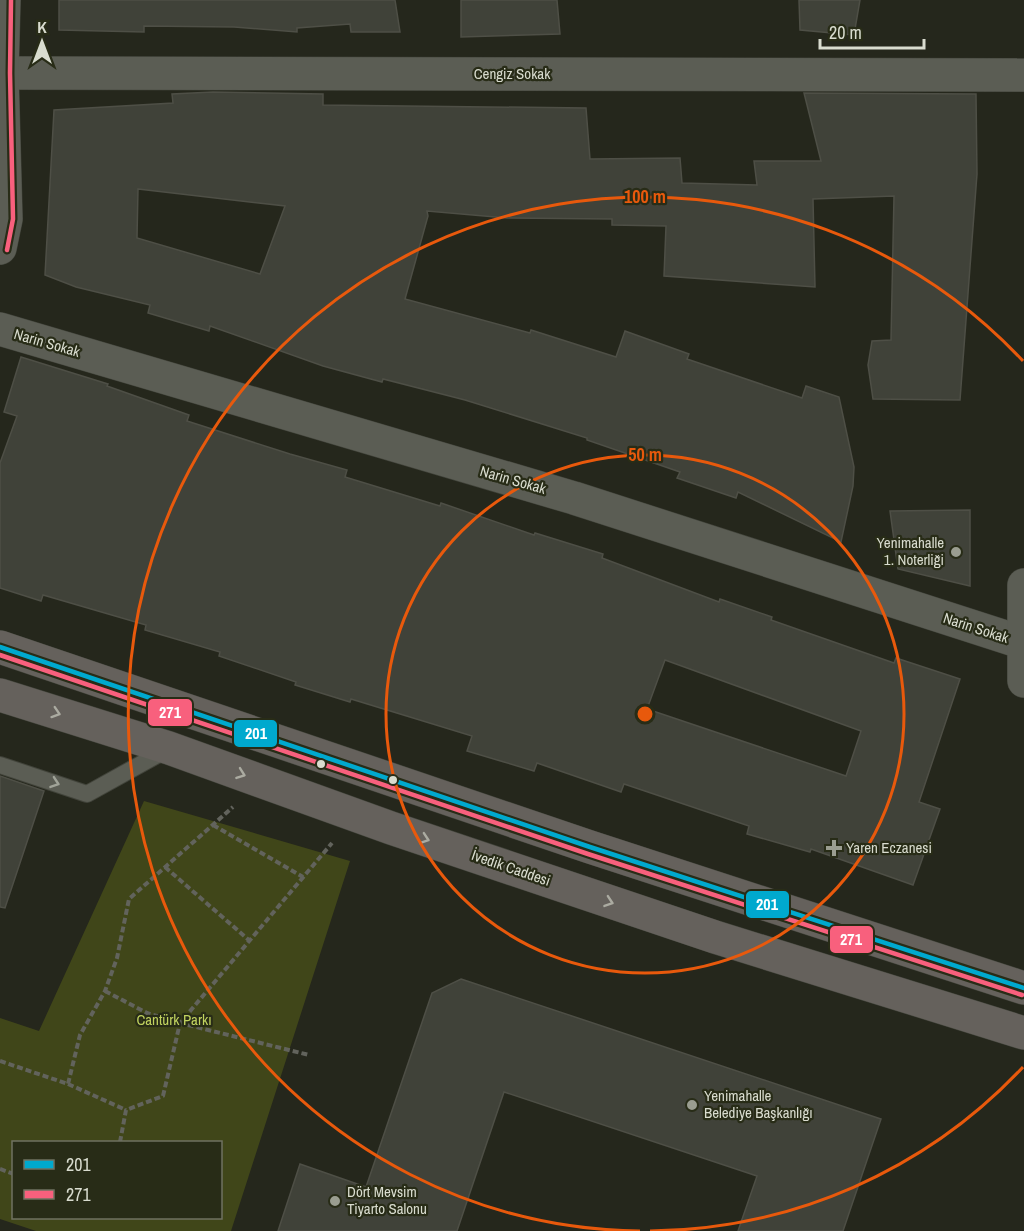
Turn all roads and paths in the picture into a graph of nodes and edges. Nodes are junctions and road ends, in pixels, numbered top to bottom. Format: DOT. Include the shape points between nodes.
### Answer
graph roads {
  1 [pos="4,0"];
  2 [pos="1,74"];
  3 [pos="1024,75"];
  4 [pos="0,248"];
  5 [pos="0,329"];
  6 [pos="1024,585"];
  7 [pos="1023,643"];
  8 [pos="0,647"];
  9 [pos="1024,681"];
  10 [pos="0,695"];
  11 [pos="169,748"];
  12 [pos="0,765"];
  13 [pos="262,782"];
  14 [pos="355,815"];
  15 [pos="213,825"];
  16 [pos="165,867"];
  17 [pos="303,877"];
  18 [pos="250,941"];
  19 [pos="1024,988"];
  20 [pos="105,991"];
  21 [pos="180,1023"];
  22 [pos="1024,1033"];
  23 [pos="309,1055"];
  24 [pos="0,1061"];
  25 [pos="68,1084"];
  26 [pos="126,1110"];
  27 [pos="120,1141"];
  1 -- 2 [label="street"];
  2 -- 3 [label="street, Cengiz Sokak"];
  2 -- 4 [label="street" via="6,219"];
  5 -- 7 [label="street, Narin Sokak" via="574,498"];
  6 -- 7 [label="street"];
  7 -- 9 [label="street"];
  8 -- 19 [label="main road" via="590,847"];
  10 -- 11 [label="main road, İvedik Caddesi, one-way"];
  12 -- 11 [label="lane, one-way" via="87,794"];
  11 -- 13 [label="main road, İvedik Caddesi, one-way"];
  13 -- 14 [label="main road, İvedik Caddesi"];
  13 -- 15 [label="path"];
  14 -- 17 [label="path"];
  14 -- 22 [label="main road, İvedik Caddesi, one-way" via="715,937"];
  15 -- 16 [label="path"];
  15 -- 17 [label="path"];
  16 -- 18 [label="path"];
  16 -- 20 [label="path" via="129,899 117,958"];
  17 -- 18 [label="path"];
  18 -- 21 [label="path"];
  20 -- 21 [label="path"];
  20 -- 25 [label="path" via="80,1035"];
  21 -- 23 [label="path"];
  21 -- 26 [label="path" via="163,1096"];
  24 -- 25 [label="path"];
  25 -- 26 [label="path"];
  26 -- 27 [label="path"];
}
